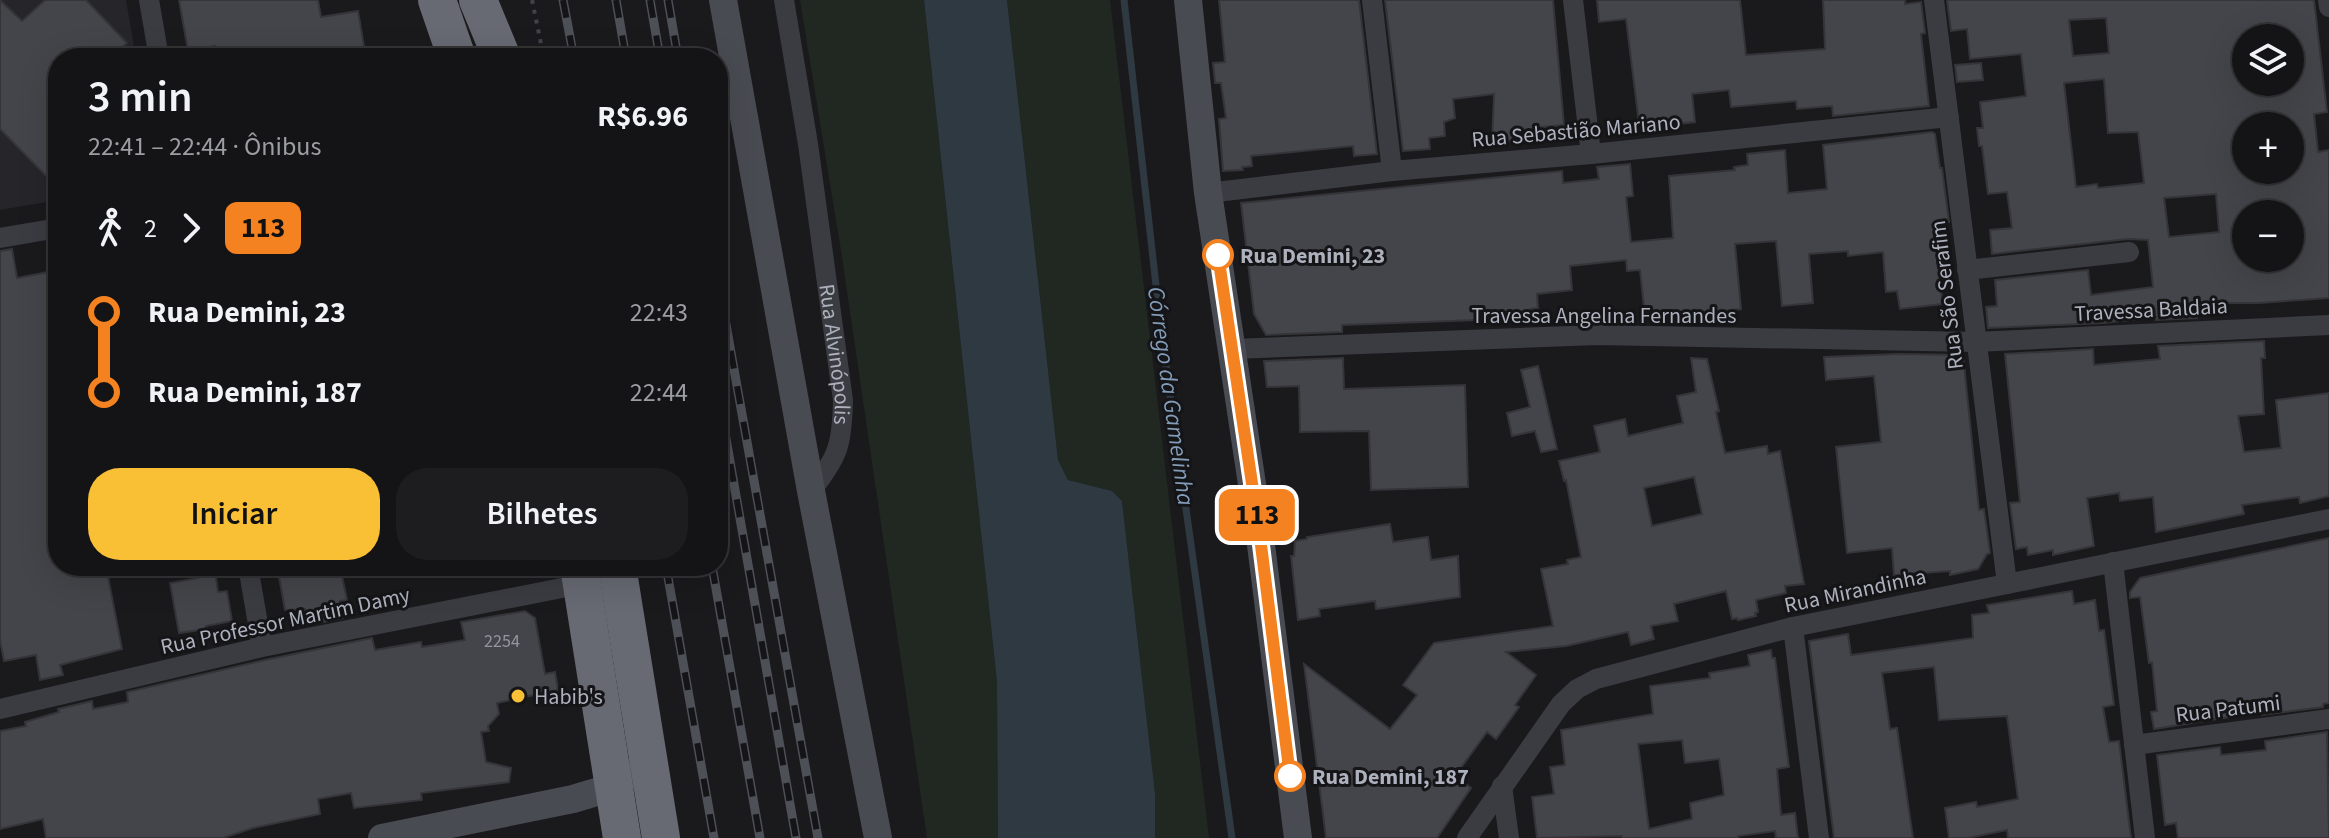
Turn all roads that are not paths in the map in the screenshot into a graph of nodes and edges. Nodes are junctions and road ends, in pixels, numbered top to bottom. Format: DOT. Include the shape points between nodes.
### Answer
graph roads {
  1 [pos="149,0"];
  2 [pos="437,0"];
  3 [pos="478,0"];
  4 [pos="494,0"];
  5 [pos="723,0"];
  6 [pos="784,0"];
  7 [pos="1188,0"];
  8 [pos="1372,0"];
  9 [pos="1573,0"];
  10 [pos="1934,0"];
  11 [pos="2328,0"];
  12 [pos="2329,7"];
  13 [pos="157,48"];
  14 [pos="454,48"];
  15 [pos="500,48"];
  16 [pos="503,48"];
  17 [pos="1949,117"];
  18 [pos="1591,154"];
  19 [pos="1392,171"];
  20 [pos="1208,193"];
  21 [pos="48,230"];
  22 [pos="0,238"];
  23 [pos="2129,252"];
  24 [pos="1967,270"];
  25 [pos="2329,325"];
  26 [pos="1975,342"];
  27 [pos="1233,349"];
  28 [pos="811,491"];
  29 [pos="2329,519"];
  30 [pos="2113,562"];
  31 [pos="250,576"];
  32 [pos="577,576"];
  33 [pos="581,576"];
  34 [pos="619,576"];
  35 [pos="2007,584"];
  36 [pos="1793,627"];
  37 [pos="262,647"];
  38 [pos="0,709"];
  39 [pos="2329,719"];
  40 [pos="2134,745"];
  41 [pos="650,758"];
  42 [pos="1502,786"];
  43 [pos="613,787"];
  44 [pos="382,838"];
  45 [pos="622,838"];
  46 [pos="661,838"];
  47 [pos="878,838"];
  48 [pos="1298,838"];
  49 [pos="1467,838"];
  50 [pos="1509,838"];
  51 [pos="1819,838"];
  52 [pos="2145,838"];
  1 -- 13 [label="street"];
  2 -- 14 [label="highway"];
  3 -- 15 [label="highway"];
  4 -- 16 [label="highway"];
  5 -- 28 [label="street"];
  6 -- 28 [label="street, Rua Alvinópolis" via="843,400 843,432 834,462"];
  7 -- 20 [label="street"];
  8 -- 19 [label="street"];
  9 -- 18 [label="street"];
  10 -- 17 [label="street, Rua São Serafim"];
  11 -- 12 [label="street"];
  17 -- 18 [label="street, Rua Sebastião Mariano"];
  17 -- 24 [label="street, Rua São Serafim"];
  18 -- 19 [label="street, Rua Sebastião Mariano"];
  19 -- 20 [label="street, Rua Sebastião Mariano"];
  20 -- 27 [label="street"];
  21 -- 22 [label="street"];
  23 -- 24 [label="street"];
  24 -- 26 [label="street, Rua São Serafim"];
  25 -- 26 [label="street, Travessa Baldaia"];
  26 -- 27 [label="street, Travessa Angelina Fernandes" via="1597,335"];
  26 -- 35 [label="street, Rua São Serafim"];
  27 -- 48 [label="street"];
  28 -- 47 [label="street"];
  29 -- 30 [label="street, Rua Mirandinha"];
  30 -- 35 [label="street, Rua Mirandinha"];
  30 -- 40 [label="street"];
  31 -- 37 [label="street"];
  32 -- 37 [label="street, Rua Professor Martim Damy"];
  33 -- 43 [label="highway"];
  34 -- 41 [label="highway"];
  35 -- 36 [label="street, Rua Mirandinha"];
  36 -- 42 [label="street, Rua Mirandinha" via="1617,672 1577,689"];
  36 -- 51 [label="street"];
  37 -- 38 [label="street, Rua Professor Martim Damy"];
  39 -- 40 [label="street, Rua Patumi"];
  40 -- 52 [label="street"];
  41 -- 43 [label="street"];
  41 -- 46 [label="highway"];
  42 -- 49 [label="street, Rua Mirandinha"];
  42 -- 50 [label="street"];
  43 -- 44 [label="street"];
  43 -- 45 [label="highway"];
}
